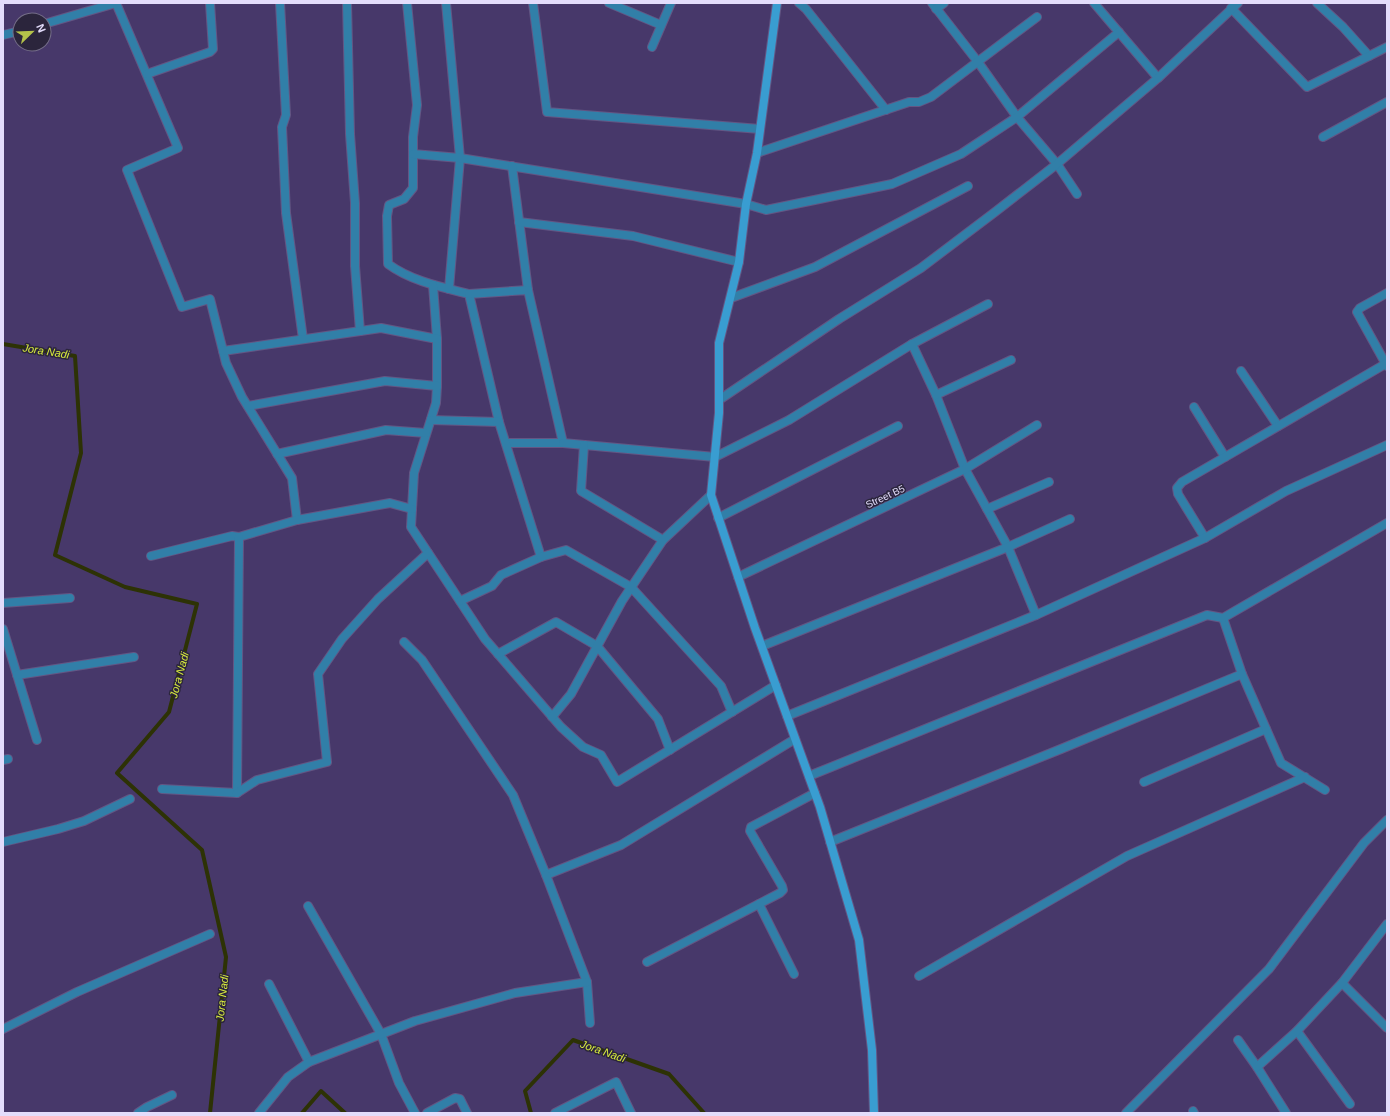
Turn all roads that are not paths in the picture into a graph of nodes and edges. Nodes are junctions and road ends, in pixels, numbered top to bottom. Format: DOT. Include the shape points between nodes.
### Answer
graph roads {
  1 [pos="210,3"];
  2 [pos="280,3"];
  3 [pos="347,3"];
  4 [pos="407,3"];
  5 [pos="446,3"];
  6 [pos="533,3"];
  7 [pos="609,3"];
  8 [pos="671,3"];
  9 [pos="777,3"];
  10 [pos="799,3"];
  11 [pos="944,3"];
  12 [pos="1094,3"];
  13 [pos="1317,3"];
  14 [pos="934,6"];
  15 [pos="1235,6"];
  16 [pos="1037,17"];
  17 [pos="52,22"];
  18 [pos="661,25"];
  19 [pos="1118,32"];
  20 [pos="652,47"];
  21 [pos="1387,47"];
  22 [pos="1369,56"];
  23 [pos="978,62"];
  24 [pos="147,74"];
  25 [pos="1158,78"];
  26 [pos="1387,102"];
  27 [pos="886,110"];
  28 [pos="1017,117"];
  29 [pos="760,129"];
  30 [pos="1323,137"];
  31 [pos="756,153"];
  32 [pos="413,154"];
  33 [pos="460,158"];
  34 [pos="1057,164"];
  35 [pos="512,166"];
  36 [pos="968,186"];
  37 [pos="1078,194"];
  38 [pos="746,204"];
  39 [pos="519,222"];
  40 [pos="739,262"];
  41 [pos="433,285"];
  42 [pos="449,289"];
  43 [pos="528,290"];
  44 [pos="1387,293"];
  45 [pos="469,294"];
  46 [pos="731,298"];
  47 [pos="988,304"];
  48 [pos="360,331"];
  49 [pos="437,339"];
  50 [pos="302,340"];
  51 [pos="912,344"];
  52 [pos="223,351"];
  53 [pos="1011,360"];
  54 [pos="1387,364"];
  55 [pos="1241,371"];
  56 [pos="437,386"];
  57 [pos="936,395"];
  58 [pos="719,400"];
  59 [pos="248,406"];
  60 [pos="1194,407"];
  61 [pos="430,420"];
  62 [pos="499,422"];
  63 [pos="1038,425"];
  64 [pos="898,426"];
  65 [pos="1278,426"];
  66 [pos="426,433"];
  67 [pos="506,443"];
  68 [pos="564,443"];
  69 [pos="584,445"];
  70 [pos="1387,445"];
  71 [pos="277,454"];
  72 [pos="714,457"];
  73 [pos="1225,457"];
  74 [pos="965,469"];
  75 [pos="1049,482"];
  76 [pos="711,495"];
  77 [pos="412,509"];
  78 [pos="987,509"];
  79 [pos="718,518"];
  80 [pos="1070,519"];
  81 [pos="297,520"];
  82 [pos="1387,523"];
  83 [pos="239,537"];
  84 [pos="1205,538"];
  85 [pos="663,540"];
  86 [pos="1008,547"];
  87 [pos="428,553"];
  88 [pos="151,556"];
  89 [pos="541,557"];
  90 [pos="738,577"];
  91 [pos="632,587"];
  92 [pos="70,598"];
  93 [pos="460,601"];
  94 [pos="3,604"];
  95 [pos="1036,615"];
  96 [pos="1223,618"];
  97 [pos="3,629"];
  98 [pos="404,642"];
  99 [pos="597,646"];
  100 [pos="762,646"];
  101 [pos="498,654"];
  102 [pos="134,657"];
  103 [pos="1242,674"];
  104 [pos="17,675"];
  105 [pos="776,685"];
  106 [pos="732,712"];
  107 [pos="787,716"];
  108 [pos="552,717"];
  109 [pos="1266,729"];
  110 [pos="795,739"];
  111 [pos="38,740"];
  112 [pos="670,750"];
  113 [pos="808,776"];
  114 [pos="1305,778"];
  115 [pos="1144,782"];
  116 [pos="162,789"];
  117 [pos="1325,790"];
  118 [pos="815,792"];
  119 [pos="237,793"];
  120 [pos="130,799"];
  121 [pos="1387,820"];
  122 [pos="3,842"];
  123 [pos="830,842"];
  124 [pos="546,875"];
  125 [pos="759,904"];
  126 [pos="308,906"];
  127 [pos="1386,927"];
  128 [pos="210,934"];
  129 [pos="647,962"];
  130 [pos="794,974"];
  131 [pos="919,976"];
  132 [pos="587,982"];
  133 [pos="1342,983"];
  134 [pos="269,984"];
  135 [pos="590,1024"];
  136 [pos="1387,1028"];
  137 [pos="3,1029"];
  138 [pos="1297,1031"];
  139 [pos="381,1034"];
  140 [pos="1238,1040"];
  141 [pos="309,1062"];
  142 [pos="1257,1066"];
  143 [pos="172,1095"];
  144 [pos="1350,1104"];
  145 [pos="138,1113"];
  146 [pos="259,1113"];
  147 [pos="415,1113"];
  148 [pos="427,1113"];
  149 [pos="466,1113"];
  150 [pos="556,1113"];
  151 [pos="631,1113"];
  152 [pos="874,1113"];
  153 [pos="1126,1113"];
  154 [pos="1286,1113"];
  1 -- 24 [label="street" via="213,49"];
  2 -- 50 [label="street" via="286,115 282,127 286,213"];
  3 -- 48 [label="street" via="355,266"];
  4 -- 32 [label="street" via="417,105"];
  5 -- 33 [label="street"];
  6 -- 29 [label="street" via="547,112"];
  7 -- 18 [label="street"];
  8 -- 18 [label="street"];
  9 -- 29 [label="street"];
  10 -- 27 [label="street"];
  11 -- 14 [label="street"];
  12 -- 19 [label="street"];
  13 -- 22 [label="street"];
  14 -- 23 [label="street"];
  15 -- 22 [label="street" via="1307,87"];
  15 -- 25 [label="street"];
  16 -- 23 [label="street"];
  17 -- 24 [label="street" via="116,4"];
  18 -- 20 [label="street"];
  19 -- 25 [label="street"];
  19 -- 28 [label="street"];
  21 -- 22 [label="street"];
  23 -- 27 [label="street" via="931,97"];
  23 -- 28 [label="street"];
  24 -- 52 [label="street" via="178,148 127,170 182,307 210,299"];
  25 -- 34 [label="street"];
  26 -- 30 [label="street"];
  27 -- 31 [label="street"];
  28 -- 34 [label="street"];
  28 -- 38 [label="street" via="961,154 892,184 766,210"];
  29 -- 31 [label="street"];
  31 -- 38 [label="street"];
  32 -- 33 [label="street"];
  32 -- 41 [label="street" via="414,188 404,199 389,206 388,264"];
  33 -- 35 [label="street"];
  33 -- 42 [label="street"];
  34 -- 37 [label="street"];
  34 -- 58 [label="street" via="921,268 839,319"];
  35 -- 38 [label="street"];
  35 -- 39 [label="street"];
  36 -- 46 [label="street" via="815,267"];
  38 -- 40 [label="street"];
  39 -- 40 [label="street" via="633,236"];
  39 -- 43 [label="street"];
  40 -- 46 [label="street"];
  41 -- 42 [label="street"];
  41 -- 49 [label="street"];
  42 -- 45 [label="street"];
  43 -- 45 [label="street"];
  43 -- 68 [label="street"];
  44 -- 54 [label="street" via="1357,312"];
  45 -- 62 [label="street"];
  46 -- 58 [label="street" via="719,343"];
  47 -- 51 [label="street"];
  48 -- 49 [label="street" via="381,328"];
  48 -- 50 [label="street"];
  49 -- 56 [label="street"];
  50 -- 52 [label="street"];
  51 -- 57 [label="street"];
  51 -- 72 [label="street" via="789,420"];
  52 -- 59 [label="street" via="226,363"];
  53 -- 57 [label="street"];
  54 -- 65 [label="street"];
  55 -- 65 [label="street"];
  56 -- 59 [label="street" via="385,381"];
  56 -- 61 [label="street" via="436,403"];
  57 -- 74 [label="street"];
  58 -- 72 [label="street"];
  59 -- 71 [label="street"];
  60 -- 73 [label="street"];
  61 -- 62 [label="street"];
  61 -- 66 [label="street"];
  62 -- 67 [label="street"];
  63 -- 74 [label="street, Street B5"];
  64 -- 79 [label="street"];
  65 -- 73 [label="street"];
  66 -- 71 [label="street" via="386,430"];
  66 -- 77 [label="street" via="414,473"];
  67 -- 68 [label="street"];
  67 -- 89 [label="street"];
  68 -- 69 [label="street"];
  69 -- 72 [label="street"];
  69 -- 85 [label="street" via="581,491"];
  70 -- 84 [label="street" via="1286,492"];
  71 -- 81 [label="street" via="292,478"];
  72 -- 76 [label="street"];
  73 -- 84 [label="street" via="1182,482 1177,488 1178,494"];
  74 -- 78 [label="street"];
  74 -- 90 [label="street, Street B5"];
  75 -- 78 [label="street"];
  76 -- 79 [label="street"];
  76 -- 85 [label="street"];
  77 -- 81 [label="street" via="390,503"];
  77 -- 87 [label="street" via="411,526"];
  78 -- 86 [label="street"];
  79 -- 90 [label="street"];
  80 -- 86 [label="street"];
  81 -- 83 [label="street"];
  82 -- 96 [label="street"];
  83 -- 88 [label="street" via="232,536"];
  83 -- 119 [label="street"];
  84 -- 95 [label="street"];
  85 -- 91 [label="street"];
  86 -- 95 [label="street"];
  86 -- 100 [label="street"];
  87 -- 93 [label="street"];
  87 -- 119 [label="street" via="378,599 342,639 318,674 327,762 257,780"];
  89 -- 91 [label="street" via="566,550"];
  89 -- 93 [label="street" via="502,575 492,586"];
  90 -- 100 [label="street"];
  91 -- 99 [label="street"];
  91 -- 106 [label="street" via="721,686"];
  92 -- 94 [label="street"];
  93 -- 101 [label="street"];
  95 -- 107 [label="street"];
  96 -- 103 [label="street"];
  96 -- 113 [label="street" via="1207,615"];
  97 -- 104 [label="street"];
  98 -- 124 [label="street" via="422,660 513,795"];
  99 -- 101 [label="street" via="556,622"];
  99 -- 108 [label="street" via="571,694"];
  99 -- 112 [label="street" via="658,719"];
  100 -- 105 [label="street"];
  101 -- 108 [label="street"];
  102 -- 104 [label="street"];
  103 -- 109 [label="street"];
  103 -- 123 [label="street"];
  104 -- 111 [label="street"];
  105 -- 106 [label="street"];
  105 -- 107 [label="street"];
  106 -- 112 [label="street"];
  107 -- 110 [label="street"];
  108 -- 112 [label="street" via="583,748 601,755 617,782"];
  109 -- 114 [label="street" via="1281,763"];
  109 -- 115 [label="street"];
  110 -- 113 [label="street"];
  110 -- 124 [label="street" via="621,845"];
  113 -- 118 [label="street"];
  114 -- 117 [label="street"];
  114 -- 131 [label="street" via="1127,856"];
  116 -- 119 [label="street"];
  118 -- 123 [label="street"];
  118 -- 125 [label="street" via="751,827 750,831 783,890"];
  120 -- 122 [label="street" via="84,821"];
  121 -- 153 [label="street" via="1364,843 1269,969"];
  123 -- 152 [label="street" via="859,940 872,1050"];
  124 -- 132 [label="street"];
  125 -- 129 [label="street"];
  125 -- 130 [label="street"];
  126 -- 139 [label="street"];
  127 -- 133 [label="street"];
  128 -- 137 [label="street" via="77,992"];
  132 -- 135 [label="street"];
  132 -- 139 [label="street" via="515,993 415,1021"];
  133 -- 136 [label="street"];
  133 -- 138 [label="street"];
  134 -- 141 [label="street"];
  138 -- 142 [label="street"];
  138 -- 144 [label="street"];
  139 -- 141 [label="street"];
  139 -- 147 [label="street" via="399,1083"];
  140 -- 142 [label="street"];
  141 -- 146 [label="street" via="288,1077"];
  142 -- 154 [label="street"];
  143 -- 145 [label="street"];
  148 -- 149 [label="street" via="455,1098 460,1100"];
  150 -- 151 [label="street" via="616,1082"];
}
